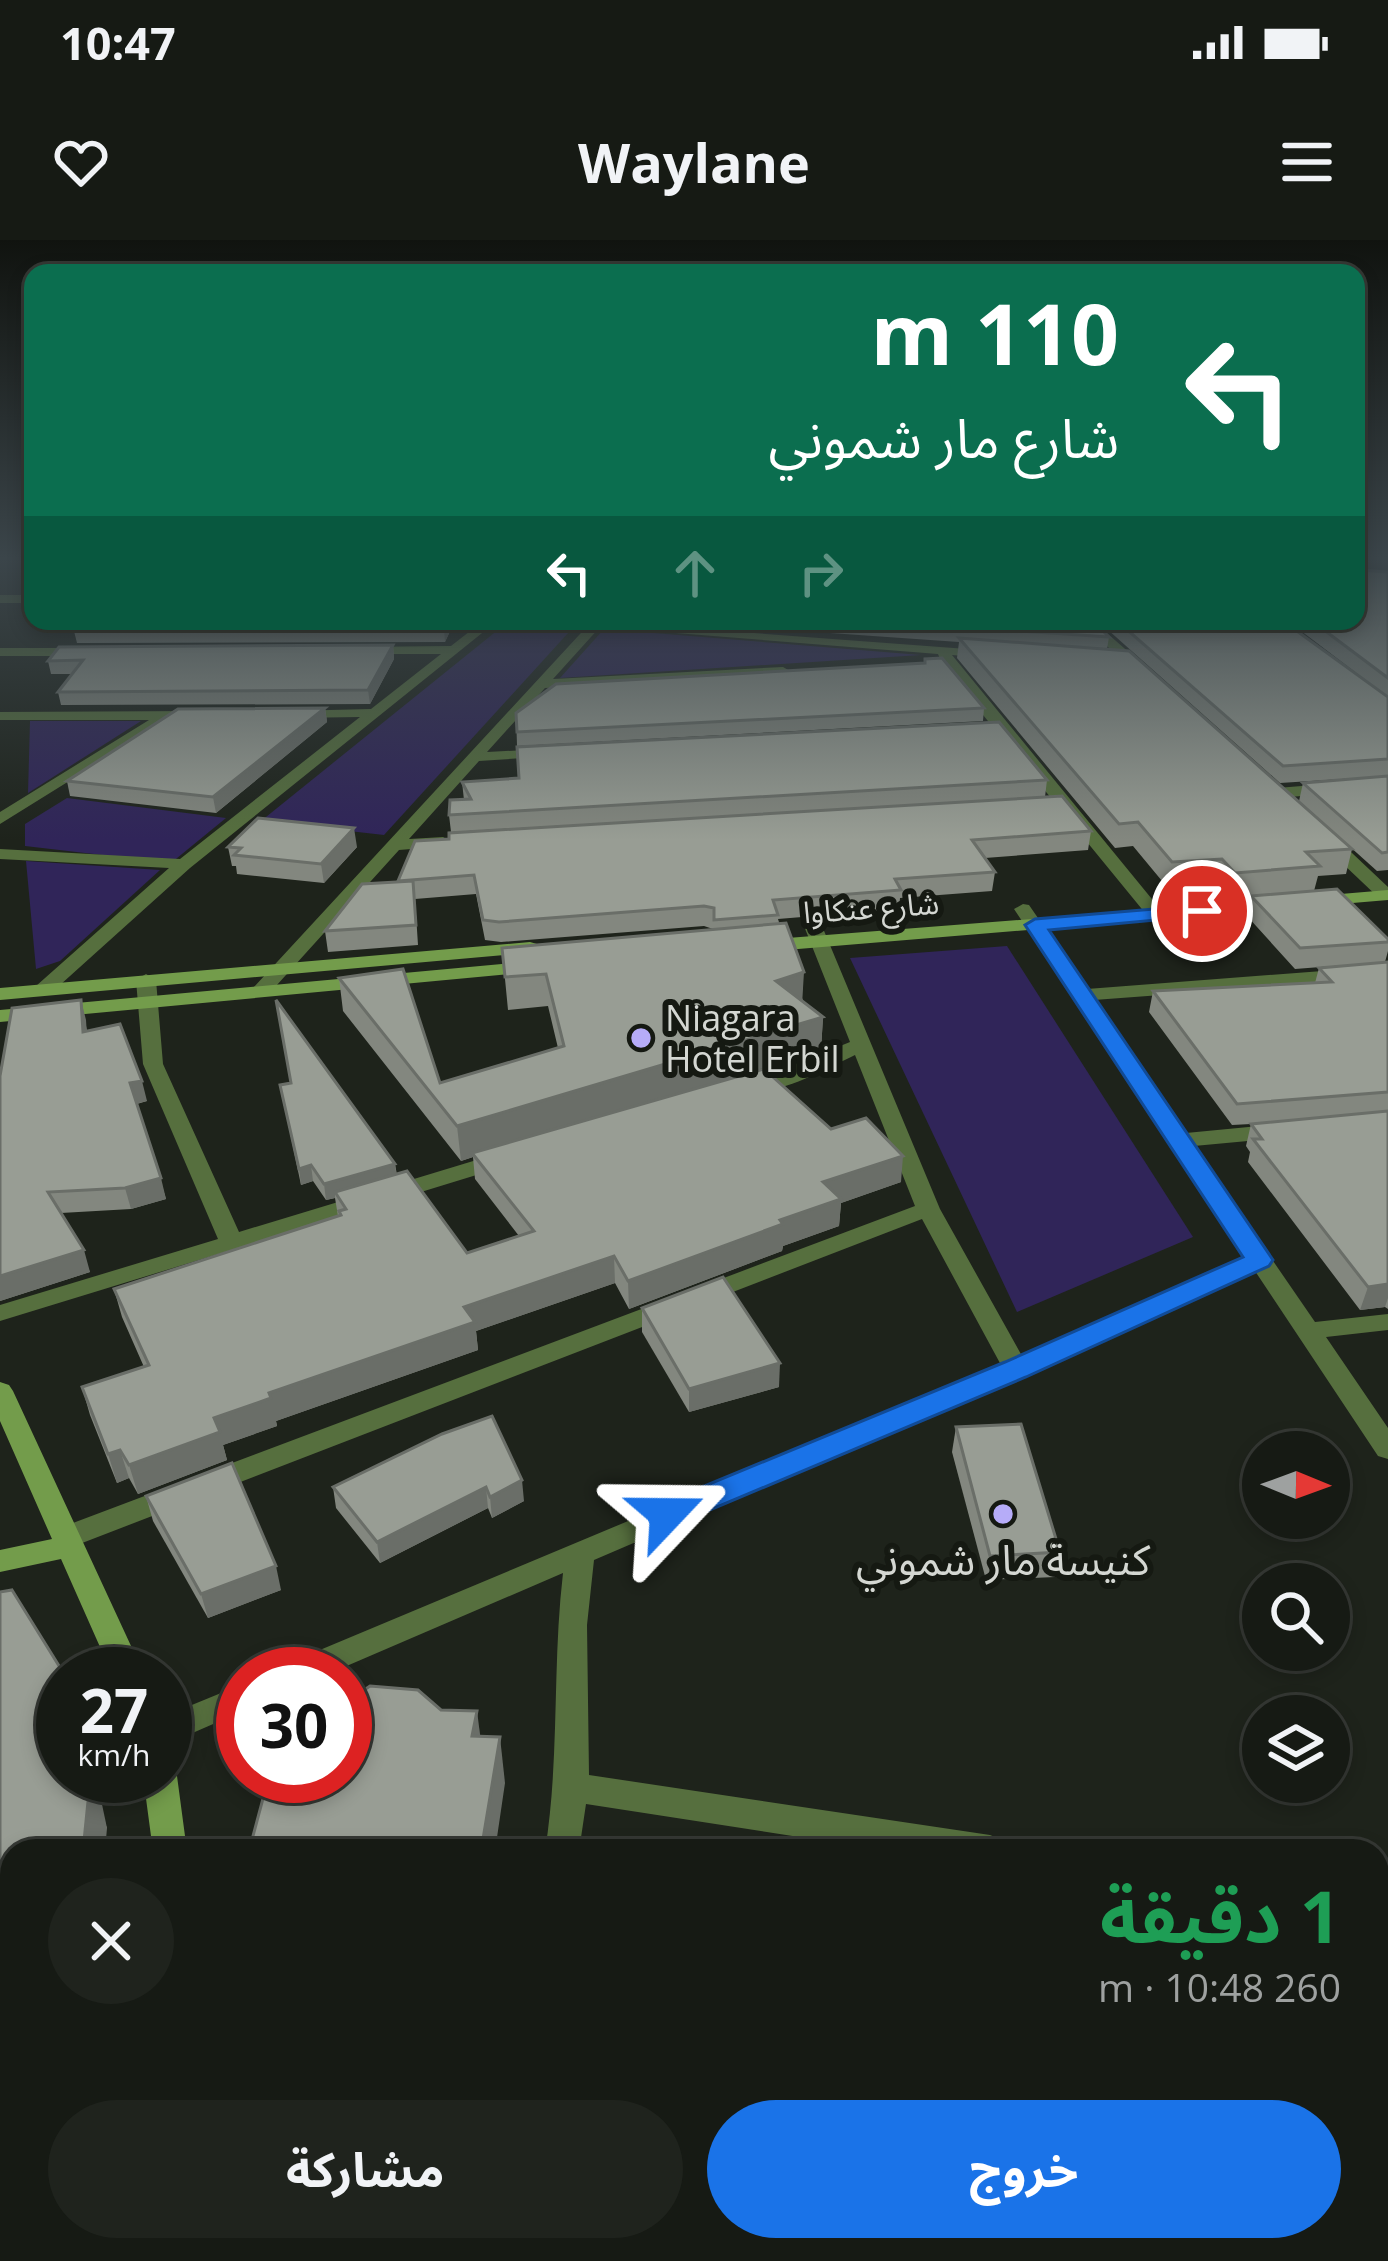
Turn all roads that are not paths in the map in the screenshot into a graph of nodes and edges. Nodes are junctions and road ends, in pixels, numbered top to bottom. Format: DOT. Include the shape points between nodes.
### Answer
graph roads {
  1 [pos="452,651"];
  2 [pos="571,651"];
  3 [pos="889,651"];
  4 [pos="1120,651"];
  5 [pos="0,652"];
  6 [pos="96,652"];
  7 [pos="1015,655"];
  8 [pos="946,657"];
  9 [pos="1109,661"];
  10 [pos="1133,663"];
  11 [pos="902,665"];
  12 [pos="789,671"];
  13 [pos="1149,677"];
  14 [pos="540,684"];
  15 [pos="374,713"];
  16 [pos="213,714"];
  17 [pos="282,714"];
  18 [pos="167,715"];
  19 [pos="0,716"];
  20 [pos="1005,728"];
  21 [pos="981,730"];
  22 [pos="574,752"];
  23 [pos="478,757"];
  24 [pos="1262,778"];
  25 [pos="1388,784"];
  26 [pos="1277,793"];
  27 [pos="1069,805"];
  28 [pos="1046,806"];
  29 [pos="1294,808"];
  30 [pos="0,819"];
  31 [pos="1310,823"];
  32 [pos="464,841"];
  33 [pos="394,845"];
  34 [pos="0,854"];
  35 [pos="184,864"];
  36 [pos="1305,887"];
  37 [pos="1282,889"];
  38 [pos="1384,889"];
  39 [pos="1150,907"];
  40 [pos="1029,917"];
  41 [pos="816,934"];
  42 [pos="743,940"];
  43 [pos="278,968"];
  44 [pos="1388,972"];
  45 [pos="43,990"];
  46 [pos="147,991"];
  47 [pos="260,992"];
  48 [pos="0,994"];
  49 [pos="1082,995"];
  50 [pos="0,1016"];
  51 [pos="857,1046"];
  52 [pos="733,1092"];
  53 [pos="1294,1130"];
  54 [pos="1176,1141"];
  55 [pos="514,1156"];
  56 [pos="928,1209"];
  57 [pos="231,1242"];
  58 [pos="1259,1260"];
  59 [pos="0,1313"];
  60 [pos="1388,1322"];
  61 [pos="1310,1331"];
  62 [pos="1016,1370"];
  63 [pos="0,1391"];
  64 [pos="1388,1449"];
  65 [pos="69,1541"];
  66 [pos="580,1551"];
  67 [pos="0,1561"];
  68 [pos="116,1647"];
  69 [pos="358,1647"];
  70 [pos="572,1787"];
  71 [pos="164,1803"];
  72 [pos="168,1839"];
  73 [pos="564,1839"];
  74 [pos="912,1839"];
  1 -- 15 [label="street"];
  2 -- 14 [label="street"];
  3 -- 8 [label="street"];
  4 -- 10 [label="street"];
  5 -- 6 [label="street"];
  7 -- 8 [label="street"];
  8 -- 11 [label="street"];
  8 -- 20 [label="street"];
  9 -- 10 [label="street"];
  10 -- 13 [label="street"];
  12 -- 14 [label="street"];
  14 -- 23 [label="street"];
  15 -- 17 [label="street"];
  15 -- 35 [label="street"];
  16 -- 18 [label="street"];
  18 -- 19 [label="street"];
  18 -- 30 [label="street"];
  20 -- 21 [label="street"];
  20 -- 27 [label="street"];
  22 -- 23 [label="street"];
  23 -- 33 [label="street"];
  24 -- 26 [label="street"];
  25 -- 26 [label="street"];
  26 -- 29 [label="street"];
  27 -- 28 [label="street"];
  27 -- 39 [label="street"];
  31 -- 38 [label="street"];
  32 -- 33 [label="street"];
  33 -- 43 [label="street"];
  34 -- 35 [label="street"];
  35 -- 45 [label="street"];
  36 -- 38 [label="street"];
  37 -- 39 [label="street, شارع عنكاوا"];
  38 -- 39 [label="street, شارع عنكاوا"];
  39 -- 40 [label="street, شارع عنكاوا"];
  40 -- 41 [label="street, شارع عنكاوا"];
  40 -- 49 [label="street"];
  41 -- 42 [label="street, شارع عنكاوا"];
  41 -- 51 [label="street"];
  43 -- 46 [label="street"];
  43 -- 47 [label="street"];
  43 -- 47 [label="street" via="556,956"];
  44 -- 49 [label="street"];
  45 -- 46 [label="street"];
  45 -- 48 [label="street"];
  46 -- 47 [label="street"];
  46 -- 50 [label="street"];
  46 -- 57 [label="street" via="153,1064"];
  49 -- 54 [label="street"];
  51 -- 52 [label="street"];
  51 -- 56 [label="street"];
  53 -- 54 [label="street"];
  54 -- 58 [label="street"];
  55 -- 57 [label="street"];
  56 -- 62 [label="street"];
  56 -- 65 [label="street"];
  57 -- 59 [label="street"];
  58 -- 61 [label="street"];
  58 -- 62 [label="street"];
  60 -- 61 [label="street"];
  61 -- 64 [label="street"];
  62 -- 66 [label="street"];
  63 -- 65 [label="street"];
  65 -- 67 [label="street"];
  65 -- 68 [label="street"];
  66 -- 69 [label="street"];
  66 -- 70 [label="street"];
  70 -- 73 [label="street"];
  70 -- 74 [label="street"];
  71 -- 72 [label="street"];
}
